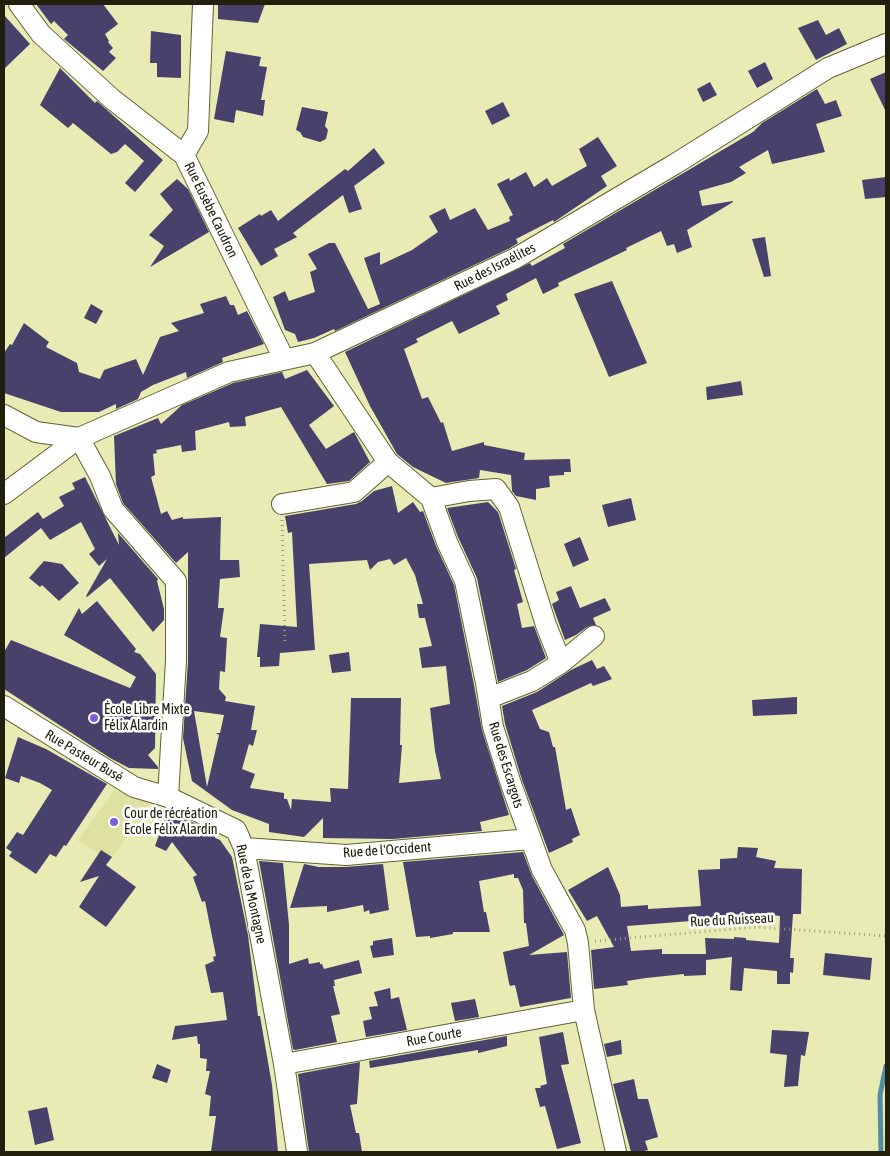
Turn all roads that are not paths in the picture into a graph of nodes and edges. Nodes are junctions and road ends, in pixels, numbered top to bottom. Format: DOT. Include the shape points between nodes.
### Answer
graph roads {
  1 [pos="19,4"];
  2 [pos="203,4"];
  3 [pos="886,44"];
  4 [pos="184,155"];
  5 [pos="315,353"];
  6 [pos="284,358"];
  7 [pos="4,415"];
  8 [pos="79,438"];
  9 [pos="388,462"];
  10 [pos="4,494"];
  11 [pos="431,498"];
  12 [pos="282,504"];
  13 [pos="594,636"];
  14 [pos="561,663"];
  15 [pos="488,698"];
  16 [pos="4,706"];
  17 [pos="168,797"];
  18 [pos="530,839"];
  19 [pos="244,848"];
  20 [pos="584,1010"];
  21 [pos="284,1064"];
  22 [pos="297,1152"];
  23 [pos="616,1152"];
  1 -- 4 [label="street, Rue Eusèbe Caudron" via="41,34 112,99"];
  2 -- 4 [label="street" via="198,131"];
  3 -- 5 [label="street, Rue des Israélites" via="828,68 516,258"];
  4 -- 6 [label="street, Rue Eusèbe Caudron"];
  5 -- 6 [label="street, Rue des Israélites"];
  5 -- 9 [label="street"];
  6 -- 8 [label="street, Rue des Israélites" via="229,372"];
  7 -- 8 [label="street" via="36,432"];
  8 -- 10 [label="street, Rue des Israélites"];
  8 -- 17 [label="street" via="100,476 113,509 176,581 176,660"];
  9 -- 11 [label="street"];
  9 -- 12 [label="street" via="354,492"];
  11 -- 14 [label="street" via="496,489 509,507"];
  11 -- 15 [label="street, Rue des Escargots" via="446,542 465,581"];
  13 -- 14 [label="street"];
  14 -- 15 [label="street" via="532,681"];
  15 -- 18 [label="street, Rue des Escargots" via="493,727"];
  16 -- 17 [label="street, Rue Pasteur Busé" via="134,787"];
  17 -- 19 [label="street, Rue de la Montagne" via="236,830"];
  18 -- 19 [label="street, Rue de l'Occident" via="346,855"];
  18 -- 20 [label="street, Rue des Escargots" via="542,870 575,930"];
  19 -- 21 [label="street, Rue de la Montagne"];
  20 -- 21 [label="street, Rue Courte"];
  20 -- 23 [label="street, Rue des Escargots"];
  21 -- 22 [label="street, Rue de la Montagne"];
}
